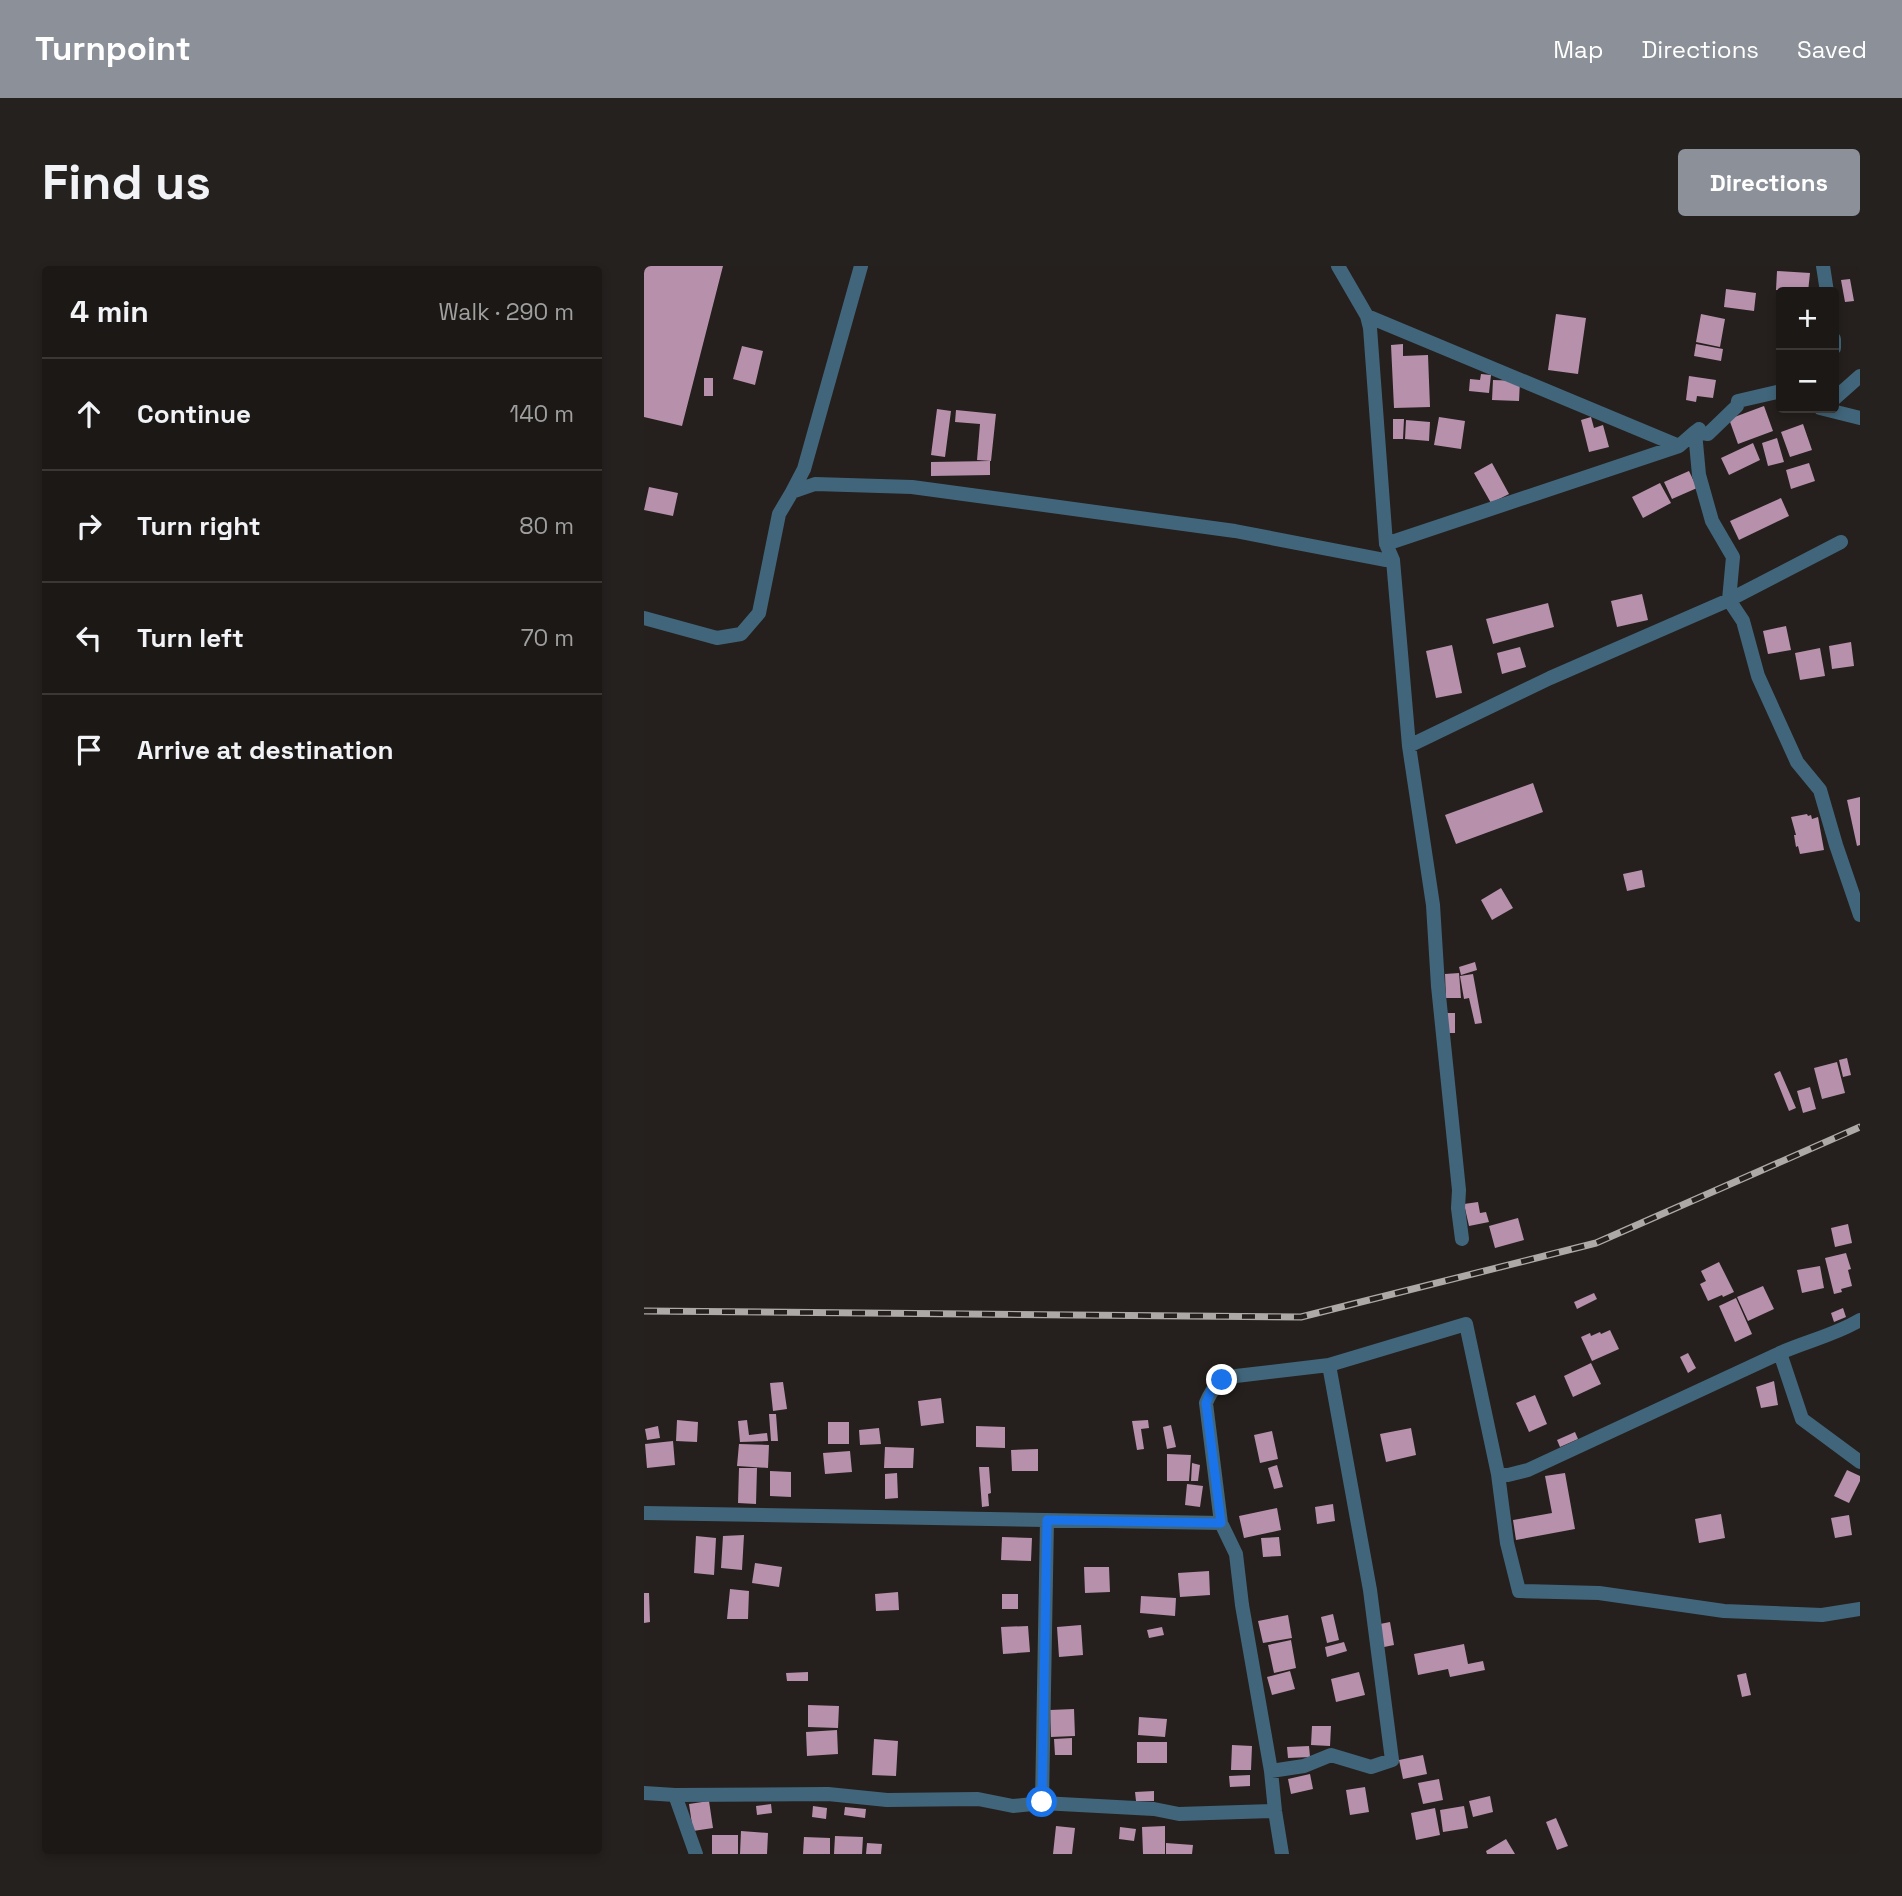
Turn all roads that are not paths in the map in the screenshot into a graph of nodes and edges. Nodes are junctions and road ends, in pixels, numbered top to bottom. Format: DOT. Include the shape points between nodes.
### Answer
graph roads {
  1 [pos="861,266"];
  2 [pos="1338,266"];
  3 [pos="1824,266"];
  4 [pos="1826,287"];
  5 [pos="1367,316"];
  6 [pos="1860,376"];
  7 [pos="1776,392"];
  8 [pos="1839,394"];
  9 [pos="1839,411"];
  10 [pos="1860,418"];
  11 [pos="1695,432"];
  12 [pos="1679,446"];
  13 [pos="792,492"];
  14 [pos="1841,542"];
  15 [pos="1386,544"];
  16 [pos="1393,560"];
  17 [pos="1729,600"];
  18 [pos="644,618"];
  19 [pos="1409,746"];
  20 [pos="1860,915"];
  21 [pos="1462,1240"];
  22 [pos="1860,1320"];
  23 [pos="1780,1353"];
  24 [pos="1329,1366"];
  25 [pos="1860,1462"];
  26 [pos="1498,1474"];
  27 [pos="644,1513"];
  28 [pos="1047,1520"];
  29 [pos="1221,1523"];
  30 [pos="1860,1609"];
  31 [pos="1271,1771"];
  32 [pos="644,1793"];
  33 [pos="676,1795"];
  34 [pos="1042,1802"];
  35 [pos="1275,1811"];
  36 [pos="696,1854"];
  37 [pos="1282,1854"];
  1 -- 13 [label="street" via="804,469"];
  2 -- 5 [label="street"];
  3 -- 4 [label="street"];
  5 -- 12 [label="street"];
  5 -- 15 [label="street"];
  6 -- 8 [label="street"];
  7 -- 11 [label="street" via="1738,401 1708,434"];
  9 -- 10 [label="street"];
  11 -- 12 [label="street"];
  11 -- 17 [label="street" via="1699,475 1712,521 1733,557"];
  12 -- 15 [label="street"];
  13 -- 16 [label="street" via="815,484 912,487 1235,531"];
  13 -- 18 [label="street" via="779,514 758,613 741,634 717,638"];
  14 -- 17 [label="street"];
  15 -- 16 [label="street"];
  16 -- 19 [label="street"];
  17 -- 19 [label="street"];
  17 -- 20 [label="street" via="1743,621 1758,676 1797,762 1820,790"];
  19 -- 21 [label="street" via="1433,905"];
  22 -- 23 [label="street"];
  23 -- 25 [label="street" via="1802,1419"];
  23 -- 26 [label="street" via="1528,1470"];
  24 -- 26 [label="street" via="1466,1324"];
  24 -- 29 [label="street" via="1236,1376 1212,1388 1206,1403"];
  24 -- 31 [label="street" via="1370,1590 1392,1760 1371,1767 1331,1755 1304,1766"];
  26 -- 30 [label="street" via="1519,1591 1599,1593 1724,1611 1822,1615"];
  27 -- 28 [label="street"];
  28 -- 29 [label="street"];
  28 -- 34 [label="street"];
  29 -- 31 [label="street" via="1236,1554"];
  31 -- 35 [label="street"];
  32 -- 33 [label="street"];
  33 -- 34 [label="street" via="828,1794 887,1800 978,1799 1013,1806"];
  33 -- 36 [label="street"];
  34 -- 35 [label="street" via="1180,1814"];
  35 -- 37 [label="street"];
}
